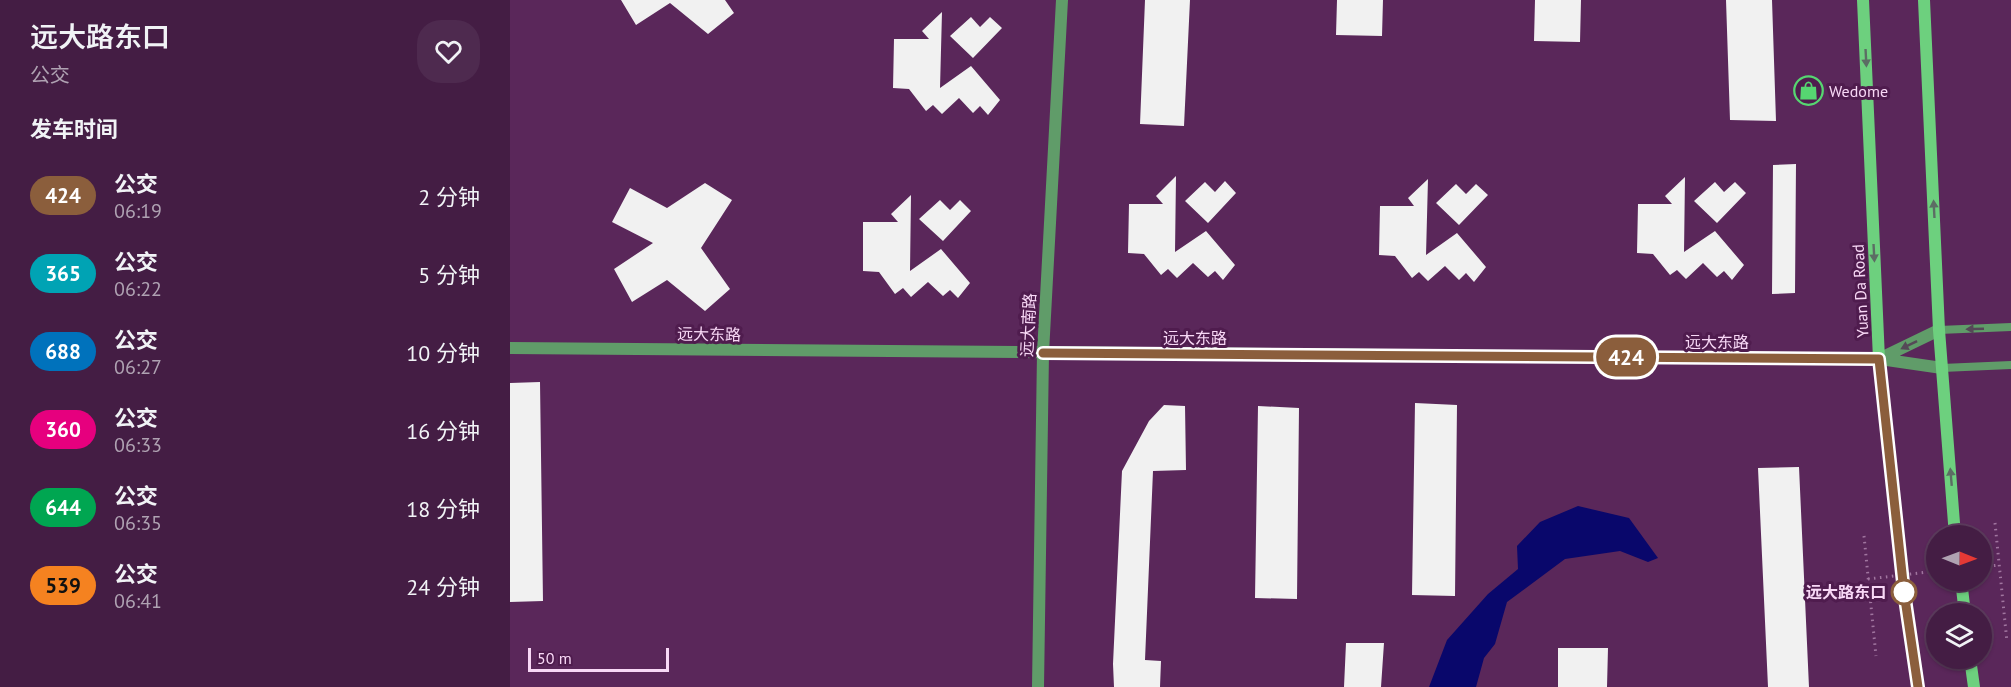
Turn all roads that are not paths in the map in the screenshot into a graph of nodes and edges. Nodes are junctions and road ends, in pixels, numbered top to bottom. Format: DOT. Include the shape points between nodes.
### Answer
graph roads {
  1 [pos="1062,0"];
  2 [pos="1863,0"];
  3 [pos="1924,0"];
  4 [pos="2011,327"];
  5 [pos="1939,330"];
  6 [pos="510,348"];
  7 [pos="1043,353"];
  8 [pos="1879,359"];
  9 [pos="2011,365"];
  10 [pos="1942,368"];
  11 [pos="1954,525"];
  12 [pos="1972,669"];
  13 [pos="1038,687"];
  14 [pos="1918,687"];
  15 [pos="1974,687"];
  1 -- 7 [label="street, 远大南路"];
  2 -- 8 [label="main road, Yuan Da Road, one-way"];
  5 -- 3 [label="main road, one-way"];
  4 -- 5 [label="lane, one-way"];
  5 -- 8 [label="street, one-way"];
  5 -- 10 [label="main road"];
  6 -- 7 [label="street, 远大东路"];
  7 -- 8 [label="street, 远大东路"];
  7 -- 13 [label="street, 远大南路"];
  8 -- 10 [label="street, 远大东路"];
  8 -- 14 [label="main road, Yuan Da Road"];
  9 -- 10 [label="lane"];
  11 -- 10 [label="main road, one-way"];
  12 -- 15 [label="main road"];
}
